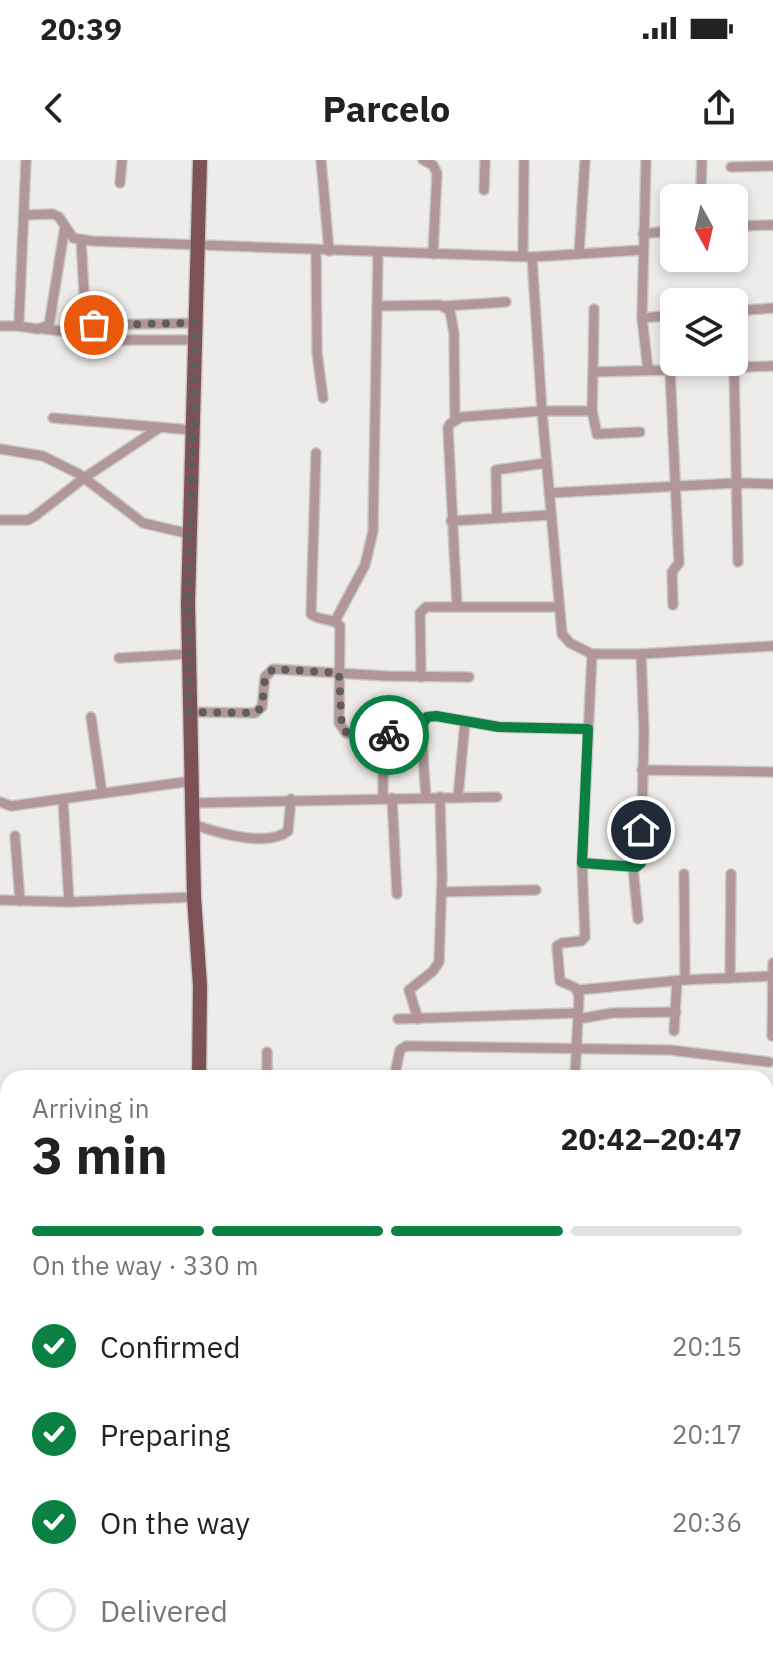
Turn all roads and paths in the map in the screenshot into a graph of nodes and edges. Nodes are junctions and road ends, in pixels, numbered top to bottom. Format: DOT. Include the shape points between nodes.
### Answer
graph roads {
  1 [pos="26,160"];
  2 [pos="122,160"];
  3 [pos="200,160"];
  4 [pos="321,160"];
  5 [pos="423,160"];
  6 [pos="485,160"];
  7 [pos="524,160"];
  8 [pos="585,160"];
  9 [pos="646,160"];
  10 [pos="702,160"];
  11 [pos="773,166"];
  12 [pos="731,167"];
  13 [pos="120,183"];
  14 [pos="701,184"];
  15 [pos="484,190"];
  16 [pos="24,215"];
  17 [pos="773,225"];
  18 [pos="65,226"];
  19 [pos="748,226"];
  20 [pos="660,232"];
  21 [pos="643,234"];
  22 [pos="81,240"];
  23 [pos="198,246"];
  24 [pos="642,250"];
  25 [pos="316,251"];
  26 [pos="329,251"];
  27 [pos="378,253"];
  28 [pos="433,254"];
  29 [pos="579,254"];
  30 [pos="528,256"];
  31 [pos="506,302"];
  32 [pos="377,306"];
  33 [pos="445,306"];
  34 [pos="773,308"];
  35 [pos="594,309"];
  36 [pos="748,310"];
  37 [pos="660,316"];
  38 [pos="642,318"];
  39 [pos="196,323"];
  40 [pos="0,326"];
  41 [pos="18,326"];
  42 [pos="86,327"];
  43 [pos="44,329"];
  44 [pos="108,340"];
  45 [pos="195,340"];
  46 [pos="773,366"];
  47 [pos="748,367"];
  48 [pos="648,370"];
  49 [pos="660,370"];
  50 [pos="593,372"];
  51 [pos="670,376"];
  52 [pos="734,376"];
  53 [pos="323,398"];
  54 [pos="542,411"];
  55 [pos="592,411"];
  56 [pos="53,418"];
  57 [pos="455,419"];
  58 [pos="159,428"];
  59 [pos="192,430"];
  60 [pos="640,432"];
  61 [pos="0,449"];
  62 [pos="316,453"];
  63 [pos="546,463"];
  64 [pos="84,478"];
  65 [pos="737,483"];
  66 [pos="773,484"];
  67 [pos="675,486"];
  68 [pos="549,493"];
  69 [pos="551,515"];
  70 [pos="497,518"];
  71 [pos="0,520"];
  72 [pos="451,521"];
  73 [pos="190,534"];
  74 [pos="738,562"];
  75 [pos="673,605"];
  76 [pos="457,606"];
  77 [pos="559,607"];
  78 [pos="335,621"];
  79 [pos="773,646"];
  80 [pos="189,654"];
  81 [pos="592,654"];
  82 [pos="641,654"];
  83 [pos="119,658"];
  84 [pos="339,673"];
  85 [pos="421,677"];
  86 [pos="469,677"];
  87 [pos="190,712"];
  88 [pos="91,717"];
  89 [pos="465,722"];
  90 [pos="421,728"];
  91 [pos="588,729"];
  92 [pos="375,736"];
  93 [pos="642,770"];
  94 [pos="773,772"];
  95 [pos="192,781"];
  96 [pos="102,793"];
  97 [pos="440,797"];
  98 [pos="458,797"];
  99 [pos="497,797"];
  100 [pos="388,798"];
  101 [pos="426,798"];
  102 [pos="63,799"];
  103 [pos="291,799"];
  104 [pos="0,802"];
  105 [pos="192,803"];
  106 [pos="192,824"];
  107 [pos="15,836"];
  108 [pos="582,863"];
  109 [pos="633,867"];
  110 [pos="684,874"];
  111 [pos="731,874"];
  112 [pos="536,890"];
  113 [pos="442,892"];
  114 [pos="397,894"];
  115 [pos="194,897"];
  116 [pos="0,900"];
  117 [pos="20,901"];
  118 [pos="69,902"];
  119 [pos="638,919"];
  120 [pos="773,963"];
  121 [pos="773,976"];
  122 [pos="730,978"];
  123 [pos="681,980"];
  124 [pos="578,990"];
  125 [pos="676,1012"];
  126 [pos="578,1016"];
  127 [pos="398,1019"];
  128 [pos="418,1019"];
  129 [pos="674,1031"];
  130 [pos="772,1036"];
  131 [pos="577,1047"];
  132 [pos="267,1052"];
  133 [pos="769,1062"];
  134 [pos="199,1070"];
  135 [pos="267,1070"];
  136 [pos="396,1070"];
  137 [pos="576,1070"];
  1 -- 16 [label="street"];
  2 -- 13 [label="street"];
  3 -- 23 [label="main road"];
  4 -- 26 [label="street"];
  5 -- 28 [label="street" via="437,173"];
  6 -- 15 [label="street"];
  7 -- 30 [label="street"];
  8 -- 29 [label="street"];
  9 -- 21 [label="street"];
  10 -- 14 [label="street"];
  11 -- 12 [label="street"];
  16 -- 18 [label="street" via="53,214"];
  16 -- 41 [label="street"];
  17 -- 19 [label="street"];
  18 -- 22 [label="street"];
  18 -- 43 [label="street" via="51,319"];
  20 -- 21 [label="street"];
  21 -- 24 [label="street"];
  22 -- 23 [label="street"];
  22 -- 42 [label="street"];
  23 -- 25 [label="street"];
  23 -- 39 [label="main road"];
  24 -- 29 [label="street"];
  24 -- 38 [label="street"];
  25 -- 26 [label="street"];
  25 -- 53 [label="street"];
  26 -- 27 [label="street"];
  27 -- 28 [label="street"];
  27 -- 32 [label="street"];
  28 -- 30 [label="street"];
  29 -- 30 [label="street"];
  30 -- 54 [label="street"];
  31 -- 33 [label="street"];
  32 -- 33 [label="street"];
  32 -- 78 [label="street" via="373,531 365,565"];
  33 -- 57 [label="street" via="454,333"];
  34 -- 36 [label="street"];
  35 -- 50 [label="street"];
  37 -- 38 [label="street"];
  38 -- 48 [label="street"];
  39 -- 42 [label="street"];
  39 -- 45 [label="main road"];
  40 -- 41 [label="street"];
  41 -- 43 [label="street"];
  42 -- 43 [label="street" via="68,332"];
  44 -- 45 [label="street"];
  45 -- 59 [label="main road"];
  46 -- 47 [label="street"];
  48 -- 49 [label="street"];
  48 -- 50 [label="street"];
  50 -- 55 [label="street"];
  51 -- 67 [label="street"];
  52 -- 65 [label="street"];
  54 -- 55 [label="street"];
  54 -- 57 [label="street"];
  54 -- 63 [label="street"];
  55 -- 60 [label="street" via="597,434"];
  56 -- 58 [label="street"];
  57 -- 72 [label="street" via="448,428"];
  58 -- 59 [label="street"];
  58 -- 64 [label="street"];
  59 -- 73 [label="main road"];
  61 -- 64 [label="street" via="43,456"];
  62 -- 78 [label="street" via="311,611 317,619"];
  63 -- 68 [label="street"];
  63 -- 70 [label="street" via="496,470"];
  64 -- 71 [label="street" via="28,520"];
  64 -- 73 [label="street" via="143,523"];
  65 -- 66 [label="street"];
  65 -- 67 [label="street"];
  65 -- 74 [label="street"];
  67 -- 68 [label="street"];
  67 -- 75 [label="street" via="679,563 672,572"];
  68 -- 69 [label="street"];
  69 -- 70 [label="street"];
  69 -- 77 [label="street"];
  70 -- 72 [label="street"];
  72 -- 76 [label="street"];
  73 -- 80 [label="main road"];
  76 -- 77 [label="street"];
  76 -- 85 [label="street" via="422,609"];
  77 -- 81 [label="street" via="565,639"];
  78 -- 84 [label="street" via="341,631"];
  79 -- 82 [label="street"];
  80 -- 83 [label="street"];
  80 -- 87 [label="main road"];
  81 -- 82 [label="street"];
  81 -- 91 [label="street"];
  82 -- 93 [label="street"];
  84 -- 85 [label="street"];
  84 -- 87 [label="street" via="273,669 265,677 262,707 255,713"];
  84 -- 92 [label="street" via="342,730"];
  85 -- 86 [label="street"];
  87 -- 95 [label="main road"];
  88 -- 96 [label="street"];
  89 -- 90 [label="street" via="431,716"];
  89 -- 91 [label="street"];
  89 -- 98 [label="street"];
  90 -- 92 [label="street"];
  90 -- 101 [label="street"];
  91 -- 108 [label="street"];
  92 -- 100 [label="street" via="385,746"];
  93 -- 94 [label="street"];
  93 -- 109 [label="street" via="641,863"];
  95 -- 96 [label="street"];
  95 -- 105 [label="main road"];
  96 -- 102 [label="street"];
  97 -- 98 [label="street"];
  97 -- 101 [label="street"];
  97 -- 113 [label="street"];
  98 -- 99 [label="street"];
  100 -- 101 [label="street"];
  100 -- 103 [label="street"];
  100 -- 114 [label="street"];
  102 -- 104 [label="street" via="11,806"];
  102 -- 118 [label="street"];
  103 -- 105 [label="street"];
  103 -- 106 [label="street" via="288,831 282,836 246,838"];
  105 -- 106 [label="main road"];
  106 -- 115 [label="main road"];
  107 -- 117 [label="street"];
  108 -- 109 [label="street"];
  108 -- 124 [label="street" via="585,937 557,946 560,981"];
  109 -- 119 [label="street"];
  110 -- 123 [label="street"];
  111 -- 122 [label="street"];
  112 -- 113 [label="street"];
  113 -- 128 [label="street" via="439,962 409,990"];
  115 -- 118 [label="street"];
  115 -- 134 [label="main road"];
  116 -- 117 [label="street"];
  117 -- 118 [label="street"];
  120 -- 121 [label="street"];
  121 -- 122 [label="street"];
  121 -- 130 [label="street"];
  122 -- 123 [label="street"];
  123 -- 124 [label="street"];
  123 -- 125 [label="street"];
  124 -- 126 [label="street"];
  125 -- 126 [label="street"];
  125 -- 129 [label="street"];
  126 -- 128 [label="street"];
  126 -- 131 [label="street"];
  127 -- 128 [label="street"];
  131 -- 133 [label="street" via="670,1050"];
  131 -- 136 [label="street" via="406,1046"];
  131 -- 137 [label="street"];
  132 -- 135 [label="street"];
}
